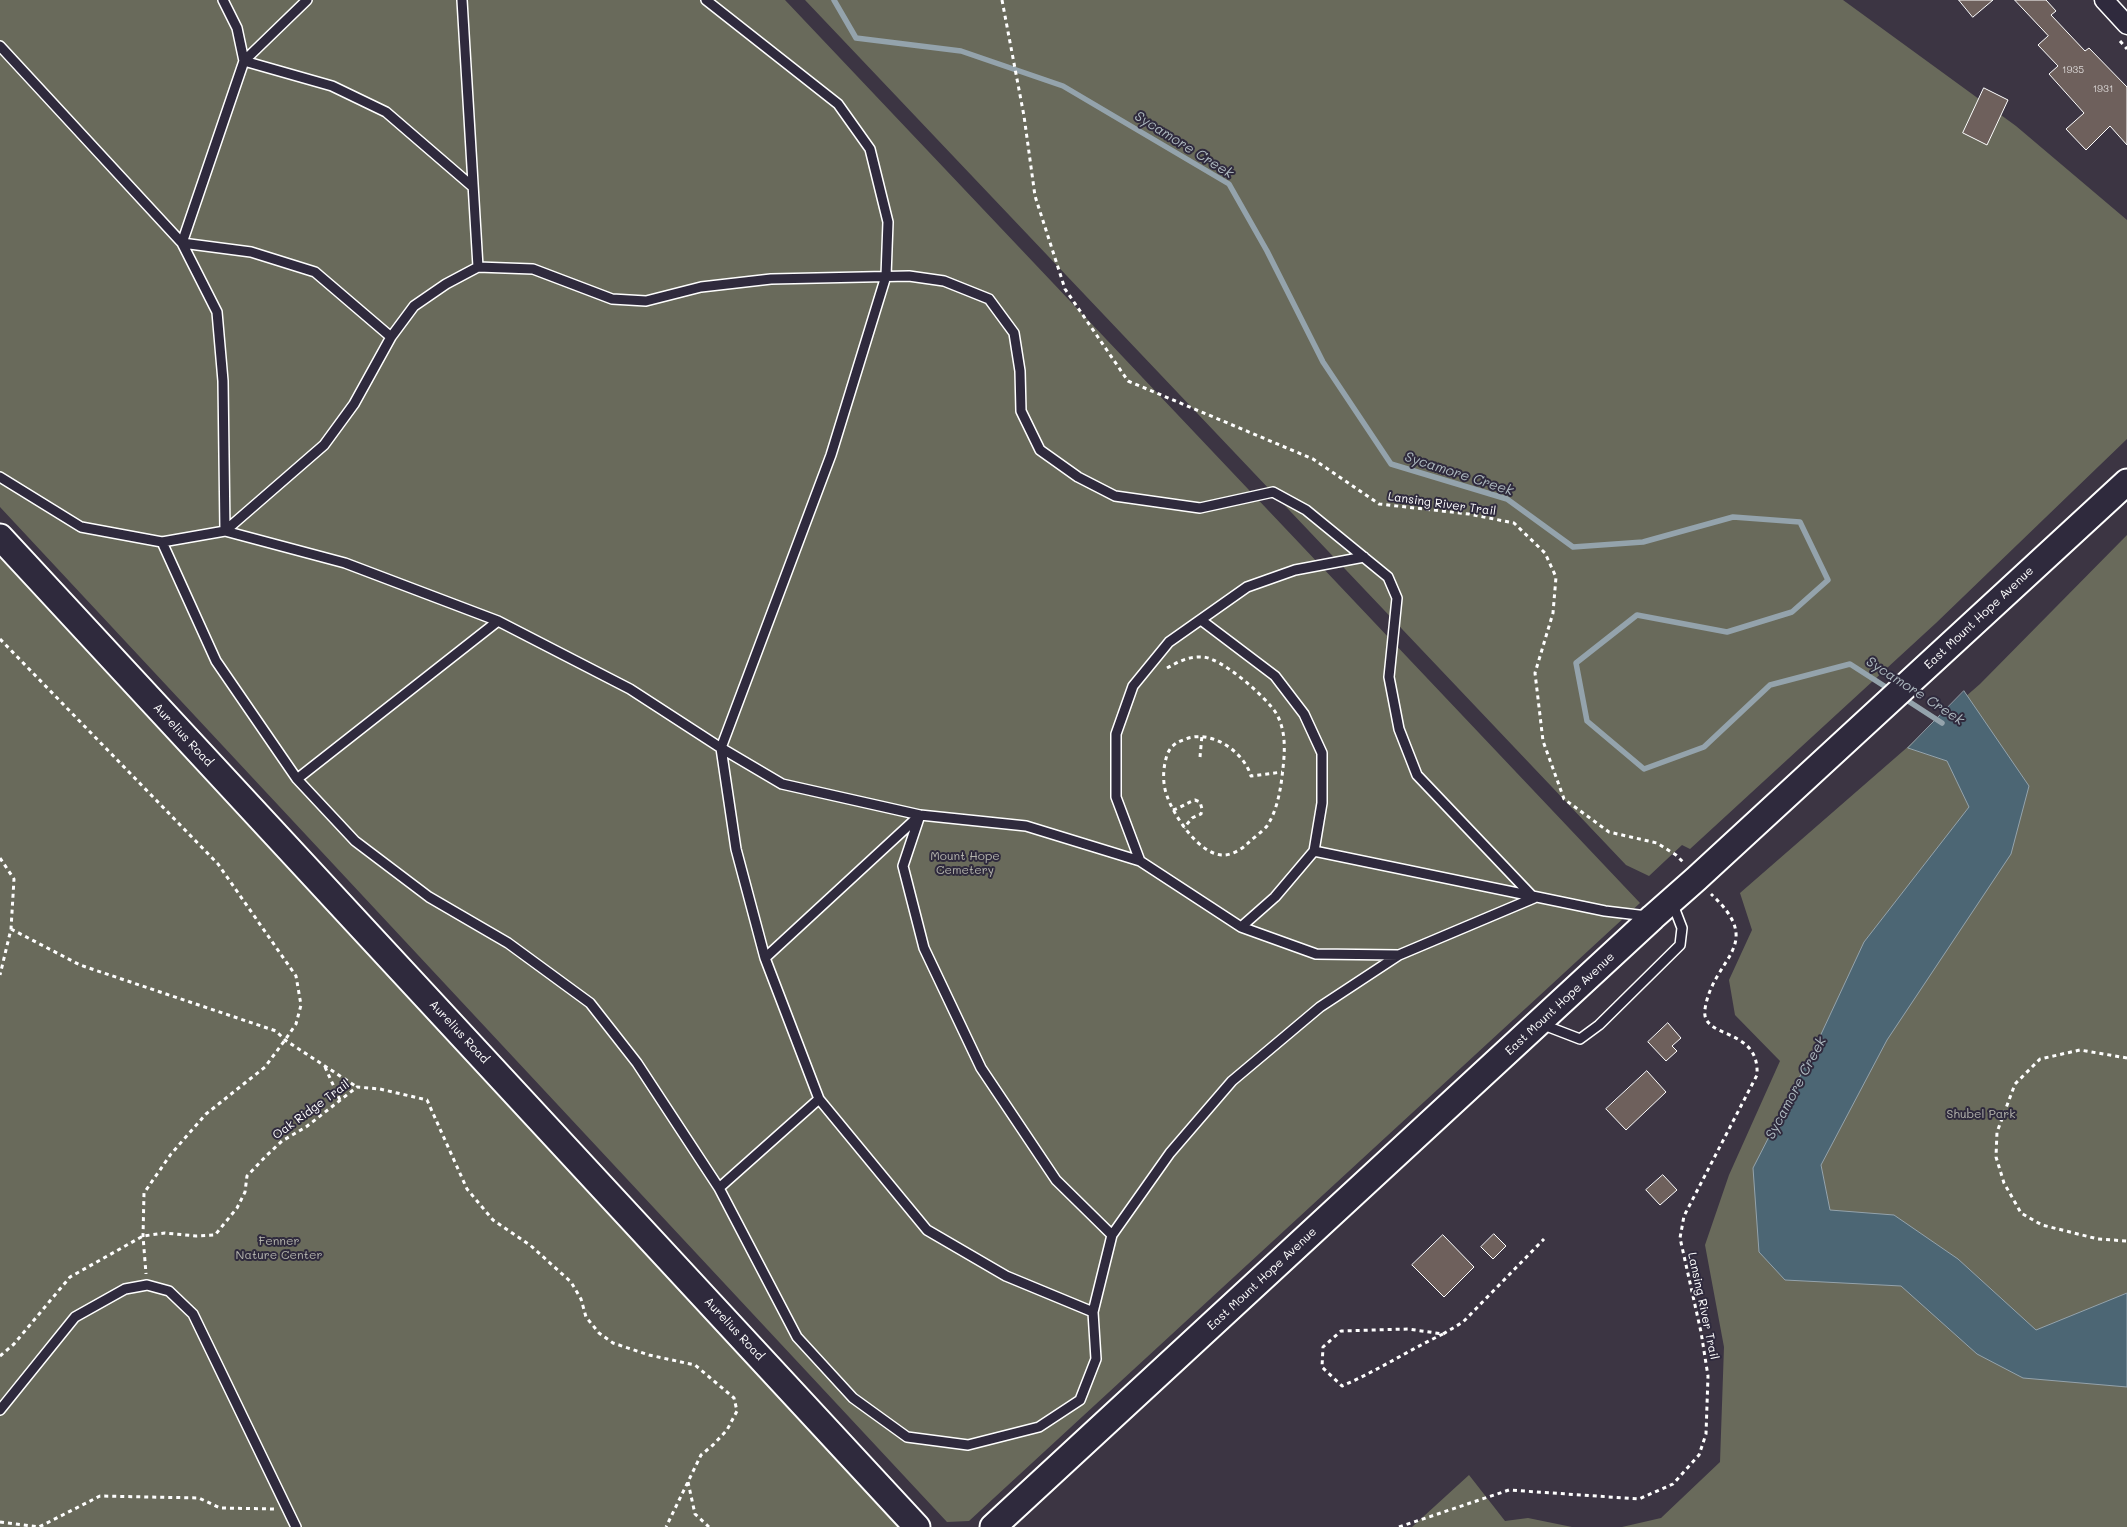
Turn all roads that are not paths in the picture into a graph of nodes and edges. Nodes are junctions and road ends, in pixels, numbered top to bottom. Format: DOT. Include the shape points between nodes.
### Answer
graph roads {
  1 [pos="223,0"];
  2 [pos="307,0"];
  3 [pos="462,0"];
  4 [pos="706,0"];
  5 [pos="2104,0"];
  6 [pos="2127,24"];
  7 [pos="0,46"];
  8 [pos="244,62"];
  9 [pos="473,188"];
  10 [pos="182,243"];
  11 [pos="478,267"];
  12 [pos="886,276"];
  13 [pos="391,337"];
  14 [pos="0,477"];
  15 [pos="2127,482"];
  16 [pos="225,531"];
  17 [pos="0,537"];
  18 [pos="162,542"];
  19 [pos="1364,557"];
  20 [pos="1201,620"];
  21 [pos="498,621"];
  22 [pos="722,748"];
  23 [pos="297,779"];
  24 [pos="920,815"];
  25 [pos="1314,851"];
  26 [pos="1140,861"];
  27 [pos="1534,898"];
  28 [pos="1672,901"];
  29 [pos="1653,917"];
  30 [pos="1241,927"];
  31 [pos="1399,955"];
  32 [pos="765,958"];
  33 [pos="1538,1023"];
  34 [pos="819,1099"];
  35 [pos="719,1188"];
  36 [pos="1112,1235"];
  37 [pos="1093,1312"];
  38 [pos="0,1410"];
  39 [pos="296,1527"];
  40 [pos="917,1527"];
  41 [pos="994,1527"];
  1 -- 8 [label="lane" via="237,28"];
  2 -- 8 [label="lane"];
  3 -- 9 [label="lane"];
  4 -- 12 [label="lane" via="838,104 870,150 888,222"];
  5 -- 6 [label="street"];
  7 -- 10 [label="lane"];
  8 -- 9 [label="lane" via="332,86 386,112"];
  8 -- 10 [label="lane"];
  9 -- 11 [label="lane"];
  10 -- 13 [label="lane" via="251,252 316,272"];
  10 -- 16 [label="lane" via="216,312 223,381"];
  11 -- 12 [label="lane" via="534,269 612,299 646,300 701,287 771,279"];
  11 -- 13 [label="lane" via="414,306"];
  12 -- 19 [label="lane" via="944,281 989,299 1014,333 1020,371 1021,411 1040,450 1078,477 1115,496 1200,508 1273,492 1306,510"];
  12 -- 22 [label="lane" via="831,456"];
  13 -- 16 [label="lane" via="354,404 324,444"];
  14 -- 18 [label="lane" via="81,527"];
  15 -- 28 [label="street, East Mount Hope Avenue"];
  16 -- 18 [label="lane"];
  16 -- 21 [label="lane" via="346,563"];
  17 -- 40 [label="street, Aurelius Road"];
  18 -- 23 [label="lane" via="216,661"];
  19 -- 20 [label="lane" via="1295,570 1248,587"];
  19 -- 27 [label="lane" via="1388,577 1397,598 1390,677 1399,729 1417,775"];
  20 -- 25 [label="lane" via="1275,676 1304,714 1322,753 1322,803"];
  20 -- 26 [label="lane" via="1170,642 1133,686 1116,734 1116,797"];
  21 -- 22 [label="lane" via="630,689"];
  21 -- 23 [label="lane"];
  22 -- 24 [label="lane" via="782,784"];
  22 -- 32 [label="lane" via="736,849"];
  23 -- 35 [label="lane" via="354,841 430,897 508,943 590,1003 637,1064"];
  24 -- 26 [label="lane" via="1026,826"];
  24 -- 32 [label="lane"];
  24 -- 36 [label="lane" via="903,866 924,948 981,1068 1056,1180"];
  25 -- 27 [label="lane"];
  25 -- 30 [label="lane" via="1275,897"];
  26 -- 30 [label="lane"];
  27 -- 29 [label="lane"];
  27 -- 31 [label="lane"];
  28 -- 29 [label="street, East Mount Hope Avenue"];
  28 -- 33 [label="lane" via="1682,928 1680,944 1599,1025 1580,1040"];
  29 -- 33 [label="street, East Mount Hope Avenue"];
  30 -- 31 [label="lane" via="1316,954"];
  31 -- 36 [label="lane" via="1320,1007 1232,1081 1170,1153"];
  32 -- 34 [label="lane"];
  33 -- 41 [label="street, East Mount Hope Avenue"];
  34 -- 35 [label="lane"];
  34 -- 37 [label="lane" via="927,1230 1006,1276"];
  35 -- 37 [label="lane" via="797,1337 853,1398 907,1437 968,1445 1039,1427 1080,1400 1096,1359"];
  36 -- 37 [label="lane"];
  38 -- 39 [label="lane" via="76,1316 125,1288 147,1285 169,1291 194,1314"];
}
